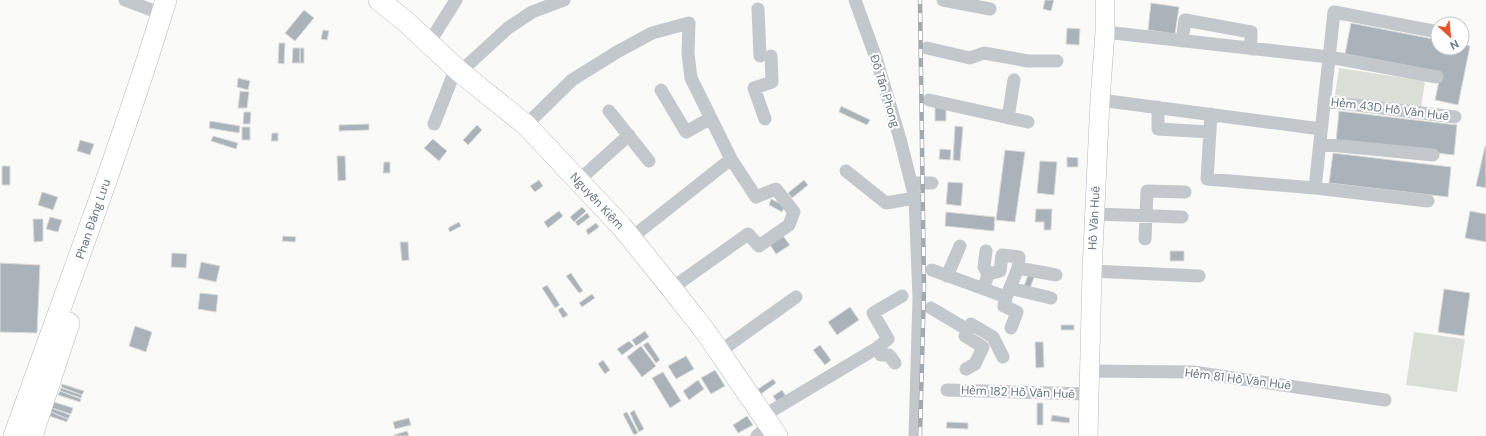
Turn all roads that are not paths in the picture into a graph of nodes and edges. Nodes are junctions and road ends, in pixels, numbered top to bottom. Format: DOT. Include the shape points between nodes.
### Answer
graph roads {
  1 [pos="125,0"];
  2 [pos="177,0"];
  3 [pos="379,0"];
  4 [pos="456,0"];
  5 [pos="564,0"];
  6 [pos="854,0"];
  7 [pos="943,0"];
  8 [pos="1105,0"];
  9 [pos="164,7"];
  10 [pos="758,9"];
  11 [pos="990,9"];
  12 [pos="1430,30"];
  13 [pos="1105,32"];
  14 [pos="1182,41"];
  15 [pos="429,43"];
  16 [pos="927,48"];
  17 [pos="1251,49"];
  18 [pos="1329,57"];
  19 [pos="1058,61"];
  20 [pos="458,70"];
  21 [pos="1437,77"];
  22 [pos="1014,80"];
  23 [pos="661,90"];
  24 [pos="929,100"];
  25 [pos="1100,100"];
  26 [pos="1324,101"];
  27 [pos="1158,107"];
  28 [pos="610,111"];
  29 [pos="1211,114"];
  30 [pos="1455,117"];
  31 [pos="711,118"];
  32 [pos="1008,118"];
  33 [pos="765,119"];
  34 [pos="1028,122"];
  35 [pos="434,124"];
  36 [pos="526,125"];
  37 [pos="1321,129"];
  38 [pos="1210,132"];
  39 [pos="629,135"];
  40 [pos="1320,144"];
  41 [pos="1433,155"];
  42 [pos="732,159"];
  43 [pos="649,161"];
  44 [pos="846,171"];
  45 [pos="578,181"];
  46 [pos="911,183"];
  47 [pos="932,183"];
  48 [pos="1315,188"];
  49 [pos="1185,192"];
  50 [pos="915,198"];
  51 [pos="1428,201"];
  52 [pos="1095,214"];
  53 [pos="1146,216"];
  54 [pos="1182,218"];
  55 [pos="630,238"];
  56 [pos="1145,239"];
  57 [pos="960,246"];
  58 [pos="986,251"];
  59 [pos="1018,268"];
  60 [pos="932,270"];
  61 [pos="1092,271"];
  62 [pos="988,274"];
  63 [pos="1056,275"];
  64 [pos="947,276"];
  65 [pos="1199,276"];
  66 [pos="672,288"];
  67 [pos="984,289"];
  68 [pos="1008,292"];
  69 [pos="902,296"];
  70 [pos="796,297"];
  71 [pos="1051,298"];
  72 [pos="931,308"];
  73 [pos="1011,328"];
  74 [pos="968,330"];
  75 [pos="877,348"];
  76 [pos="720,352"];
  77 [pos="1003,357"];
  78 [pos="895,364"];
  79 [pos="966,369"];
  80 [pos="1090,371"];
  81 [pos="947,390"];
  82 [pos="1089,394"];
  83 [pos="1385,400"];
  84 [pos="767,428"];
  85 [pos="14,436"];
  86 [pos="32,436"];
  87 [pos="914,436"];
  88 [pos="1088,436"];
  1 -- 9 [label="street"];
  2 -- 86 [label="main road, Phan Đăng Lưu"];
  3 -- 15 [label="main road, Nguyễn Kiệm"];
  4 -- 15 [label="street"];
  5 -- 20 [label="street" via="532,12 508,28"];
  6 -- 46 [label="street, Đỗ Tấn Phong" via="876,58"];
  7 -- 11 [label="street"];
  8 -- 13 [label="main road, Hồ Văn Huê"];
  9 -- 85 [label="main road, Phan Đăng Lưu" via="129,117"];
  10 -- 33 [label="street" via="772,82 754,88"];
  12 -- 18 [label="street" via="1334,12"];
  13 -- 14 [label="street"];
  13 -- 25 [label="main road, Hồ Văn Huê"];
  14 -- 17 [label="street"];
  14 -- 17 [label="street" via="1185,20 1251,32"];
  15 -- 20 [label="main road, Nguyễn Kiệm"];
  16 -- 19 [label="street" via="970,58 984,53 1028,61"];
  17 -- 18 [label="street"];
  18 -- 21 [label="street"];
  18 -- 26 [label="street"];
  20 -- 35 [label="street"];
  20 -- 36 [label="main road, Nguyễn Kiệm"];
  22 -- 32 [label="street"];
  23 -- 31 [label="street" via="686,132"];
  24 -- 32 [label="street"];
  25 -- 27 [label="street"];
  25 -- 52 [label="main road, Hồ Văn Huê"];
  26 -- 30 [label="street, Hẻm 43D Hồ Văn Huê"];
  26 -- 37 [label="street"];
  27 -- 29 [label="street"];
  27 -- 38 [label="street" via="1158,129"];
  28 -- 39 [label="street"];
  29 -- 37 [label="street"];
  29 -- 38 [label="street"];
  31 -- 36 [label="street" via="691,78 688,54 689,23 652,33 572,80"];
  31 -- 42 [label="street"];
  32 -- 34 [label="street"];
  36 -- 45 [label="main road, Nguyễn Kiệm"];
  37 -- 40 [label="street"];
  38 -- 48 [label="street" via="1207,179"];
  39 -- 43 [label="street"];
  39 -- 45 [label="street"];
  40 -- 41 [label="street"];
  40 -- 48 [label="street"];
  42 -- 55 [label="street"];
  42 -- 66 [label="street" via="756,197 776,189 794,212 789,225 759,246 748,234"];
  44 -- 50 [label="street" via="886,203"];
  45 -- 55 [label="main road, Nguyễn Kiệm"];
  46 -- 47 [label="street"];
  46 -- 50 [label="street, Đỗ Tấn Phong"];
  48 -- 51 [label="street"];
  49 -- 53 [label="street" via="1147,191"];
  50 -- 87 [label="street, Đỗ Tấn Phong" via="919,298"];
  52 -- 53 [label="street"];
  52 -- 61 [label="main road, Hồ Văn Huê"];
  53 -- 54 [label="street"];
  53 -- 56 [label="street"];
  55 -- 66 [label="main road, Nguyễn Kiệm"];
  57 -- 64 [label="street"];
  58 -- 62 [label="street" via="984,267"];
  59 -- 62 [label="street" via="1019,257 1002,255 1000,271"];
  59 -- 63 [label="street"];
  59 -- 68 [label="street"];
  60 -- 64 [label="street"];
  61 -- 65 [label="street"];
  61 -- 80 [label="main road, Hồ Văn Huê"];
  62 -- 67 [label="street"];
  64 -- 67 [label="street"];
  66 -- 76 [label="main road, Nguyễn Kiệm"];
  67 -- 68 [label="street"];
  68 -- 71 [label="street"];
  68 -- 73 [label="street" via="1004,306 1017,312"];
  69 -- 75 [label="street" via="873,313 888,339"];
  70 -- 76 [label="street"];
  72 -- 74 [label="street"];
  74 -- 77 [label="street" via="971,324 992,337"];
  74 -- 79 [label="street" via="965,336 983,347 975,364"];
  75 -- 78 [label="street" via="881,355 889,355"];
  75 -- 84 [label="street"];
  76 -- 84 [label="main road, Nguyễn Kiệm"];
  80 -- 82 [label="main road, Hồ Văn Huê"];
  80 -- 83 [label="street, Hẻm 81 Hồ Văn Huê" via="1193,372"];
  81 -- 82 [label="street, Hẻm 182 Hồ Văn Huê"];
  82 -- 88 [label="main road, Hồ Văn Huê"];
}
